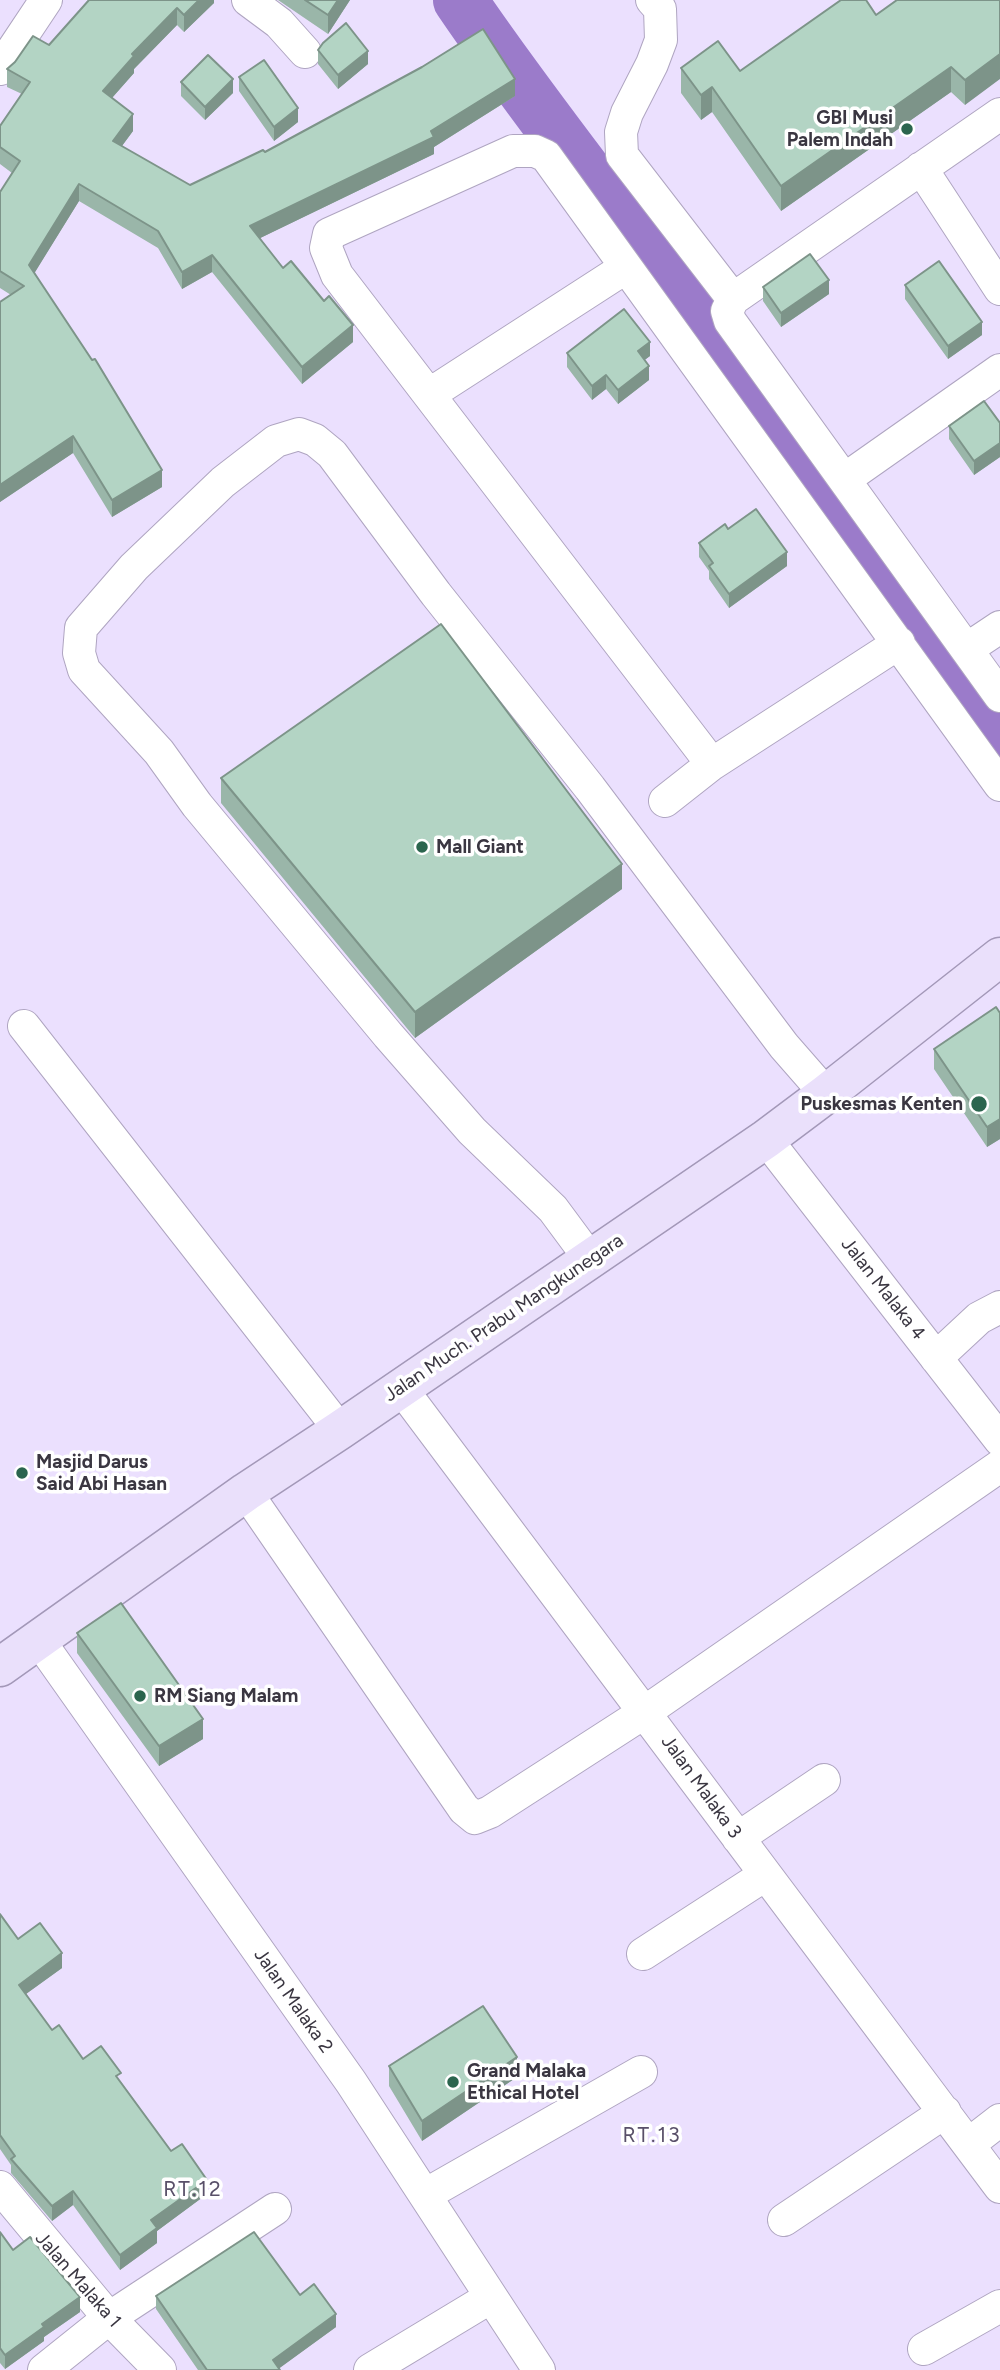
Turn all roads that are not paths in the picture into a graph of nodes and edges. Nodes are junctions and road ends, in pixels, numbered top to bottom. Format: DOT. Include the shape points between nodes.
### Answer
graph roads {
  1 [pos="46,0"];
  2 [pos="248,0"];
  3 [pos="662,3"];
  4 [pos="5,48"];
  5 [pos="305,52"];
  6 [pos="1000,114"];
  7 [pos="920,168"];
  8 [pos="625,268"];
  9 [pos="1000,289"];
  10 [pos="733,299"];
  11 [pos="1000,370"];
  12 [pos="430,394"];
  13 [pos="845,479"];
  14 [pos="1000,627"];
  15 [pos="900,643"];
  16 [pos="967,649"];
  17 [pos="1000,696"];
  18 [pos="712,764"];
  19 [pos="1000,785"];
  20 [pos="665,801"];
  21 [pos="1000,957"];
  22 [pos="24,1026"];
  23 [pos="826,1094"];
  24 [pos="766,1139"];
  25 [pos="590,1259"];
  26 [pos="1000,1307"];
  27 [pos="936,1358"];
  28 [pos="401,1388"];
  29 [pos="340,1430"];
  30 [pos="1000,1440"];
  31 [pos="1000,1466"];
  32 [pos="246,1492"];
  33 [pos="38,1639"];
  34 [pos="0,1667"];
  35 [pos="645,1712"];
  36 [pos="824,1780"];
  37 [pos="738,1838"];
  38 [pos="765,1875"];
  39 [pos="643,1954"];
  40 [pos="641,2072"];
  41 [pos="945,2112"];
  42 [pos="1000,2120"];
  43 [pos="969,2144"];
  44 [pos="0,2187"];
  45 [pos="1000,2187"];
  46 [pos="425,2195"];
  47 [pos="275,2209"];
  48 [pos="784,2220"];
  49 [pos="491,2297"];
  50 [pos="1000,2305"];
  51 [pos="109,2318"];
  52 [pos="924,2349"];
  53 [pos="44,2370"];
  54 [pos="160,2370"];
  55 [pos="370,2370"];
  56 [pos="539,2370"];
  1 -- 4 [label="street"];
  2 -- 5 [label="street" via="279,23"];
  3 -- 10 [label="street" via="661,40 626,113 622,155"];
  6 -- 7 [label="street"];
  7 -- 9 [label="street"];
  7 -- 10 [label="street"];
  8 -- 12 [label="street"];
  8 -- 12 [label="street" via="557,169 535,151 513,150 329,234 326,248 337,275"];
  8 -- 15 [label="street"];
  10 -- 13 [label="street" via="727,311 730,321"];
  11 -- 13 [label="street"];
  12 -- 18 [label="street"];
  13 -- 16 [label="street"];
  14 -- 16 [label="street"];
  15 -- 18 [label="street"];
  15 -- 19 [label="street"];
  16 -- 17 [label="street"];
  18 -- 20 [label="street"];
  21 -- 23 [label="main road, Jalan Much. Prabu Mangkunegara"];
  22 -- 29 [label="street"];
  23 -- 24 [label="main road, Jalan Much. Prabu Mangkunegara"];
  23 -- 25 [label="street" via="783,1046 332,454 299,434 275,441 223,482 134,566 81,628 79,653 84,670 159,752 197,805 397,1045 472,1131 553,1209"];
  24 -- 25 [label="main road, Jalan Much. Prabu Mangkunegara"];
  24 -- 27 [label="street, Jalan Malaka 4"];
  25 -- 28 [label="main road, Jalan Much. Prabu Mangkunegara"];
  26 -- 27 [label="street" via="979,1318"];
  27 -- 30 [label="street, Jalan Malaka 4"];
  28 -- 29 [label="main road, Jalan Much. Prabu Mangkunegara"];
  28 -- 35 [label="street, Jalan Malaka 3"];
  29 -- 32 [label="main road, Jalan Much. Prabu Mangkunegara"];
  31 -- 35 [label="street"];
  32 -- 33 [label="main road, Jalan Much. Prabu Mangkunegara"];
  32 -- 35 [label="street" via="464,1809 475,1818"];
  33 -- 34 [label="main road, Jalan Much. Prabu Mangkunegara"];
  33 -- 46 [label="street, Jalan Malaka 2" via="343,2071"];
  35 -- 37 [label="street, Jalan Malaka 3"];
  36 -- 37 [label="street"];
  37 -- 38 [label="street, Jalan Malaka 3"];
  38 -- 39 [label="street"];
  38 -- 41 [label="street, Jalan Malaka 3"];
  40 -- 46 [label="street"];
  41 -- 43 [label="street, Jalan Malaka 3"];
  41 -- 48 [label="street"];
  42 -- 43 [label="street"];
  43 -- 45 [label="street, Jalan Malaka 3"];
  44 -- 51 [label="street, Jalan Malaka 1"];
  46 -- 49 [label="street, Jalan Malaka 2"];
  47 -- 51 [label="street"];
  49 -- 55 [label="street"];
  49 -- 56 [label="street, Jalan Malaka 2"];
  50 -- 52 [label="street"];
  51 -- 53 [label="street"];
  51 -- 54 [label="street, Jalan Malaka 1"];
}
